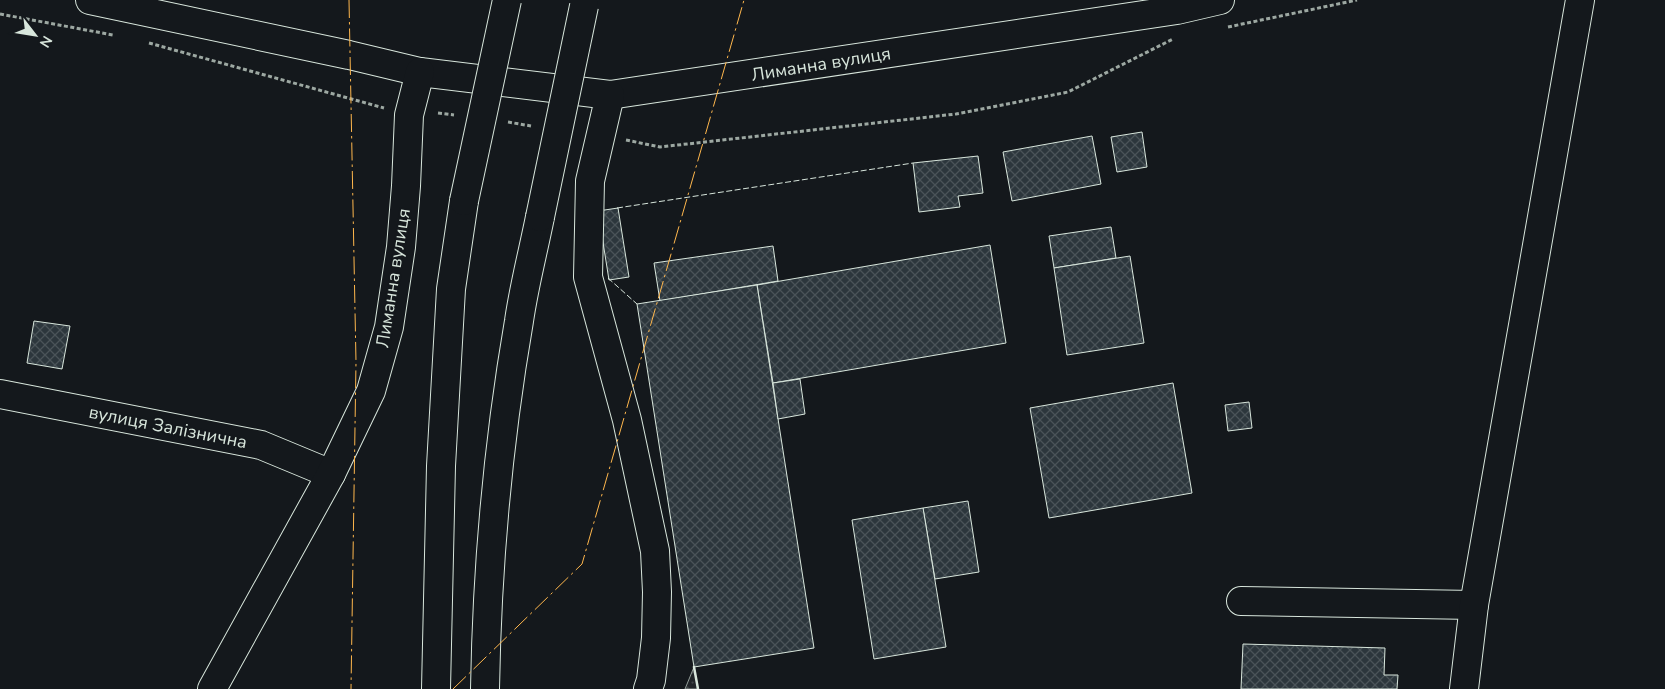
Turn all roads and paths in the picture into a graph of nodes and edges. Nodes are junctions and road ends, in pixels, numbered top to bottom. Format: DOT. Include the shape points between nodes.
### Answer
graph roads {
  1 [pos="90,0"];
  2 [pos="507,0"];
  3 [pos="1220,0"];
  4 [pos="1357,0"];
  5 [pos="1580,0"];
  6 [pos="585,3"];
  7 [pos="0,14"];
  8 [pos="1222,29"];
  9 [pos="122,37"];
  10 [pos="1174,39"];
  11 [pos="140,40"];
  12 [pos="420,72"];
  13 [pos="610,95"];
  14 [pos="375,105"];
  15 [pos="436,112"];
  16 [pos="455,115"];
  17 [pos="504,122"];
  18 [pos="532,126"];
  19 [pos="600,136"];
  20 [pos="0,394"];
  21 [pos="441,466"];
  22 [pos="331,474"];
  23 [pos="1241,601"];
  24 [pos="1474,605"];
  25 [pos="212,689"];
  26 [pos="417,689"];
  27 [pos="436,689"];
  28 [pos="485,689"];
  29 [pos="648,689"];
  30 [pos="1464,689"];
  1 -- 12 [label="main road, Лиманна вулиця"];
  2 -- 21 [label="main road, bridge" via="464,201 451,289"];
  3 -- 13 [label="main road, Лиманна вулиця" via="1177,10"];
  4 -- 8 [label="path"];
  5 -- 24 [label="main road"];
  6 -- 28 [label="main road, bridge" via="519,321 497,481 486,627"];
  7 -- 9 [label="path"];
  10 -- 19 [label="path" via="1068,92 956,114 660,147"];
  11 -- 14 [label="path"];
  12 -- 13 [label="main road, Лиманна вулиця"];
  12 -- 22 [label="main road, Лиманна вулиця" via="410,115 401,247 389,327 371,391"];
  13 -- 19 [label="main road"];
  15 -- 16 [label="path"];
  17 -- 18 [label="path"];
  19 -- 29 [label="main road" via="590,181 588,276 626,420 655,551 658,592 656,638"];
  20 -- 22 [label="main road, вулиця Залізнична" via="261,445"];
  21 -- 26 [label="main road" via="419,599"];
  21 -- 27 [label="main road"];
  22 -- 25 [label="main road, Лиманна вулиця"];
  23 -- 24 [label="main road"];
  24 -- 30 [label="main road"];
}
